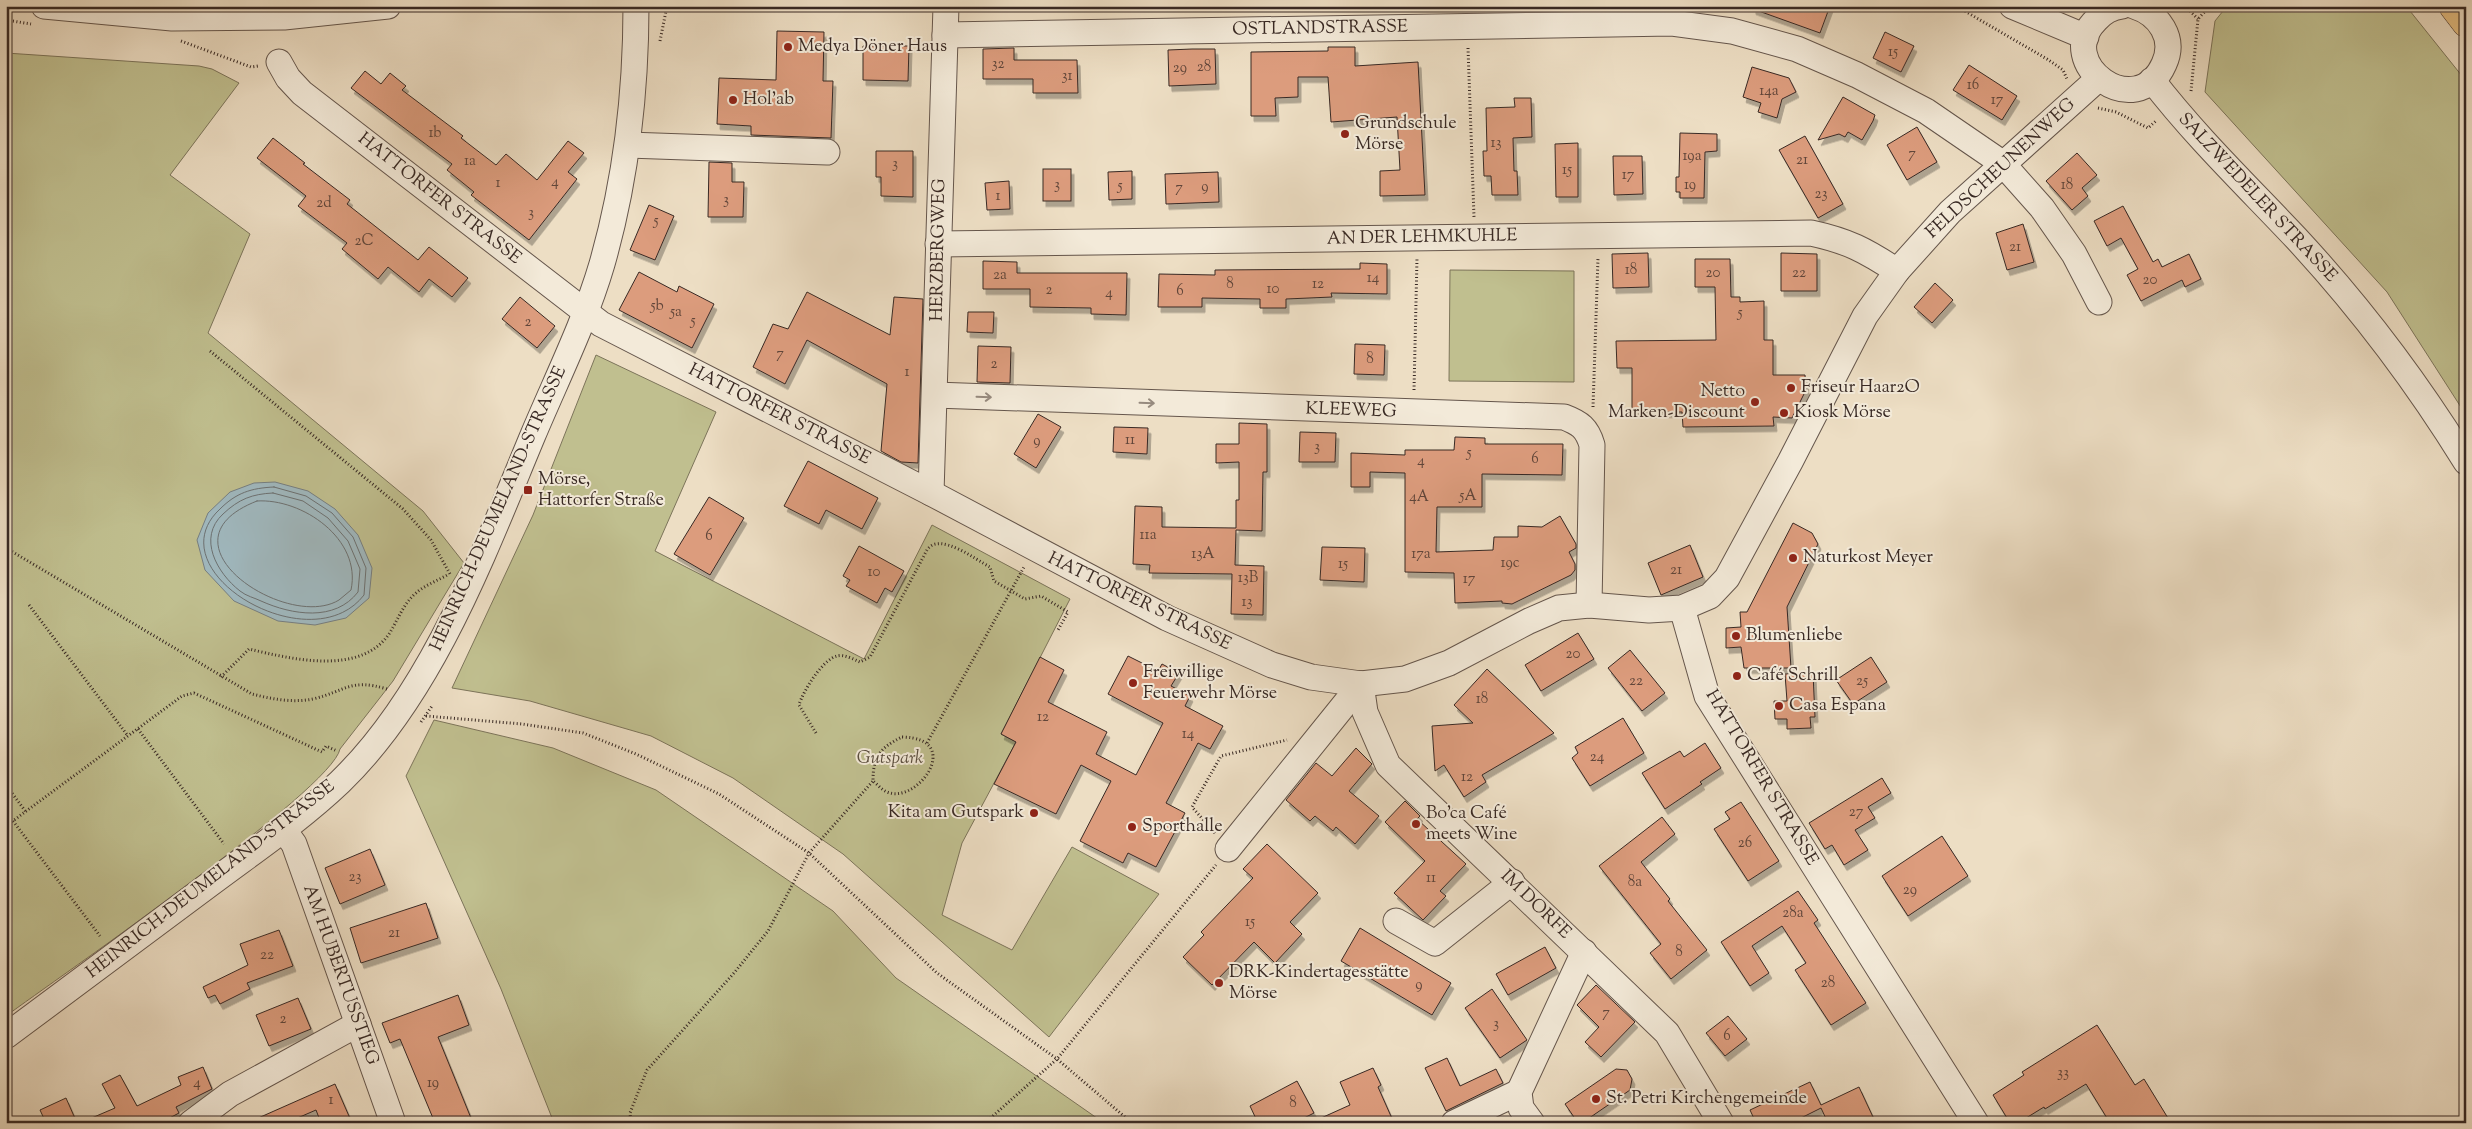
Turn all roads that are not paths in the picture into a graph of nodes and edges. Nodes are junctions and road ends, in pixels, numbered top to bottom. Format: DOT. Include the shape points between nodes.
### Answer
graph roads {
  1 [pos="44,6"];
  2 [pos="388,6"];
  3 [pos="636,6"];
  4 [pos="946,6"];
  5 [pos="2012,6"];
  6 [pos="2122,6"];
  7 [pos="2134,6"];
  8 [pos="2453,6"];
  9 [pos="2164,13"];
  10 [pos="2466,23"];
  11 [pos="946,35"];
  12 [pos="2086,37"];
  13 [pos="279,62"];
  14 [pos="2152,80"];
  15 [pos="2090,87"];
  16 [pos="628,145"];
  17 [pos="827,152"];
  18 [pos="2002,163"];
  19 [pos="938,244"];
  20 [pos="1897,271"];
  21 [pos="2099,302"];
  22 [pos="586,312"];
  23 [pos="935,395"];
  24 [pos="2466,462"];
  25 [pos="931,493"];
  26 [pos="1589,605"];
  27 [pos="1682,608"];
  28 [pos="1361,684"];
  29 [pos="283,829"];
  30 [pos="1228,849"];
  31 [pos="1512,882"];
  32 [pos="1396,922"];
  33 [pos="1584,952"];
  34 [pos="358,1024"];
  35 [pos="6,1036"];
  36 [pos="1519,1092"];
  37 [pos="1716,1121"];
  38 [pos="190,1123"];
  39 [pos="393,1123"];
  40 [pos="1454,1123"];
  41 [pos="1532,1123"];
  42 [pos="1976,1123"];
  1 -- 2 [label="street" via="172,18 284,17"];
  3 -- 16 [label="street, HEINRICH-DEUMELAND-STRASSE" via="636,52"];
  4 -- 11 [label="street, HERZBERGWEG"];
  5 -- 12 [label="street"];
  6 -- 12 [label="street" via="2103,13 2092,23"];
  7 -- 9 [label="street"];
  8 -- 10 [label="highway"];
  9 -- 14 [label="street" via="2168,51 2162,70"];
  11 -- 18 [label="street, OSTLANDSTRASSE" via="1672,23 1732,31 1797,49 1857,75 1926,111"];
  11 -- 19 [label="street, HERZBERGWEG"];
  12 -- 15 [label="street"];
  13 -- 22 [label="street, HATTORFER STRASSE" via="302,93"];
  14 -- 15 [label="street" via="2142,86 2119,89"];
  14 -- 24 [label="street, SALZWEDELER STRASSE" via="2182,100 2226,167 2363,314 2430,404"];
  15 -- 18 [label="street, FELDSCHEUNENWEG"];
  16 -- 17 [label="street"];
  16 -- 22 [label="street, HEINRICH-DEUMELAND-STRASSE" via="602,264"];
  18 -- 20 [label="street, FELDSCHEUNENWEG" via="1950,212"];
  18 -- 21 [label="street, OSTLANDSTRASSE" via="2042,208 2074,254"];
  19 -- 20 [label="street, AN DER LEHMKUHLE" via="1811,233 1843,240"];
  19 -- 23 [label="street, HERZBERGWEG"];
  20 -- 27 [label="street, FELDSCHEUNENWEG" via="1865,316 1727,578 1710,596"];
  22 -- 25 [label="street, HATTORFER STRASSE" via="601,324"];
  22 -- 29 [label="street, HEINRICH-DEUMELAND-STRASSE" via="459,578 435,654 406,702 340,781"];
  23 -- 25 [label="street, HERZBERGWEG"];
  23 -- 26 [label="street, KLEEWEG, one-way" via="1564,417 1579,423 1588,432 1592,445"];
  25 -- 28 [label="street, HATTORFER STRASSE" via="1168,618 1272,665 1311,677"];
  26 -- 27 [label="street, HATTORFER STRASSE" via="1649,610"];
  26 -- 28 [label="street, HATTORFER STRASSE" via="1559,608 1440,666 1405,678"];
  27 -- 42 [label="street, HATTORFER STRASSE" via="1707,696"];
  28 -- 30 [label="street"];
  28 -- 31 [label="street, IM DORFE" via="1365,712 1388,765"];
  29 -- 34 [label="street, AM HUBERTUSSTIEG" via="294,844"];
  29 -- 35 [label="street, HEINRICH-DEUMELAND-STRASSE"];
  31 -- 32 [label="street" via="1435,942"];
  31 -- 33 [label="street, IM DORFE"];
  33 -- 36 [label="street"];
  33 -- 37 [label="street, IM DORFE" via="1667,1033"];
  34 -- 38 [label="street" via="230,1094"];
  34 -- 39 [label="street, AM HUBERTUSSTIEG"];
  36 -- 40 [label="street"];
  36 -- 41 [label="street" via="1521,1108"];
}
